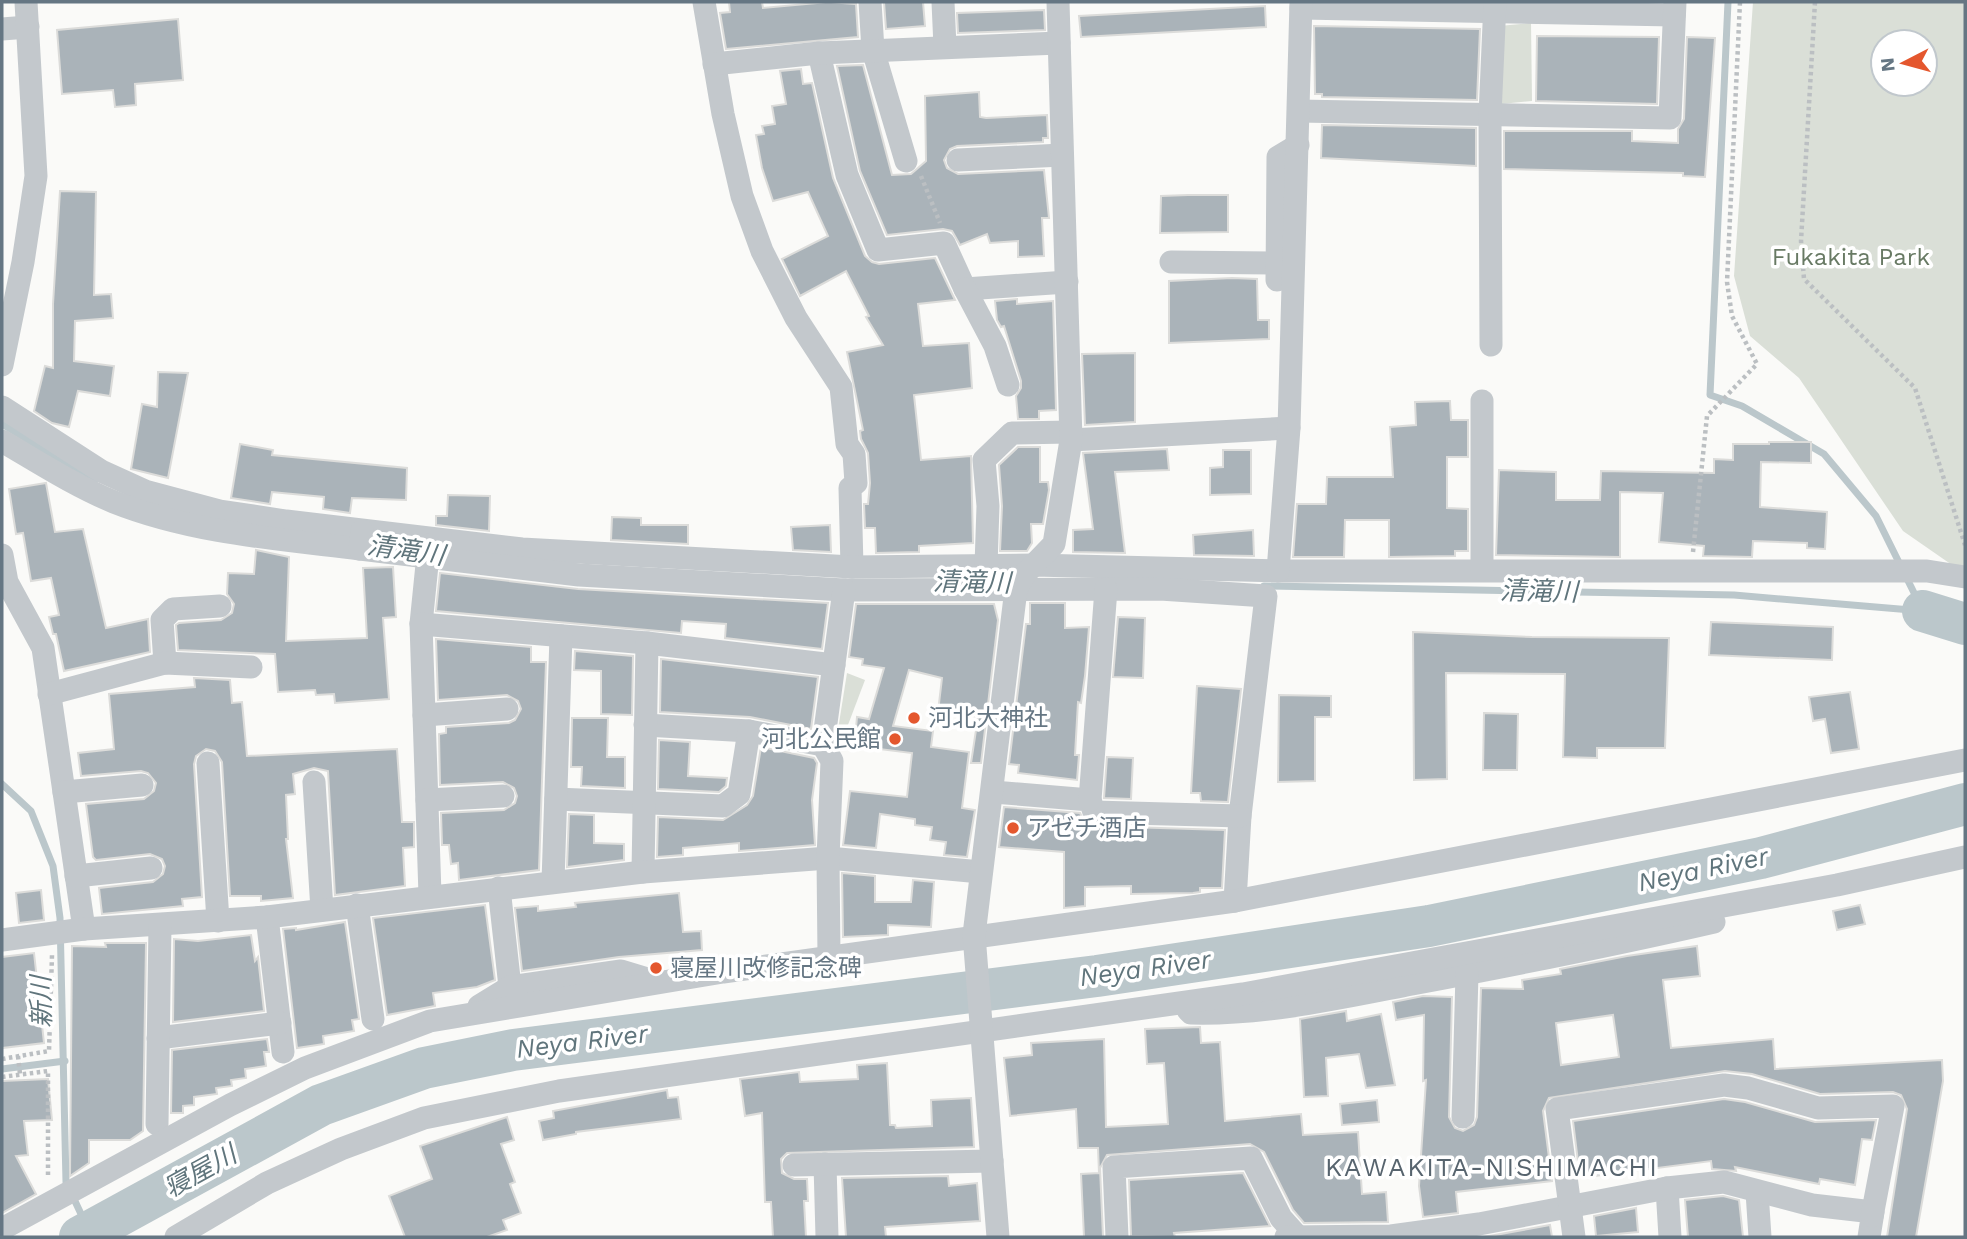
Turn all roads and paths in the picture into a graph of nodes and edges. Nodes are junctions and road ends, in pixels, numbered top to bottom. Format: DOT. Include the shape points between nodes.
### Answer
graph roads {
  1 [pos="26,2"];
  2 [pos="704,2"];
  3 [pos="870,2"];
  4 [pos="943,2"];
  5 [pos="1058,2"];
  6 [pos="1740,2"];
  7 [pos="1815,2"];
  8 [pos="1301,5"];
  9 [pos="1495,7"];
  10 [pos="1674,9"];
  11 [pos="28,27"];
  12 [pos="2,29"];
  13 [pos="1059,43"];
  14 [pos="945,47"];
  15 [pos="873,50"];
  16 [pos="819,53"];
  17 [pos="714,64"];
  18 [pos="1299,111"];
  19 [pos="1490,115"];
  20 [pos="1298,145"];
  21 [pos="1062,155"];
  22 [pos="958,160"];
  23 [pos="906,161"];
  24 [pos="944,243"];
  25 [pos="1171,262"];
  26 [pos="1067,282"];
  27 [pos="965,289"];
  28 [pos="1491,345"];
  29 [pos="2,365"];
  30 [pos="1008,385"];
  31 [pos="1482,401"];
  32 [pos="2,407"];
  33 [pos="1289,428"];
  34 [pos="1071,436"];
  35 [pos="2,441"];
  36 [pos="361,540"];
  37 [pos="1965,545"];
  38 [pos="429,549"];
  39 [pos="2,555"];
  40 [pos="1034,565"];
  41 [pos="986,566"];
  42 [pos="852,567"];
  43 [pos="1482,569"];
  44 [pos="1692,570"];
  45 [pos="1278,571"];
  46 [pos="1965,578"];
  47 [pos="1016,589"];
  48 [pos="1106,589"];
  49 [pos="844,590"];
  50 [pos="220,606"];
  51 [pos="421,624"];
  52 [pos="561,636"];
  53 [pos="647,643"];
  54 [pos="165,663"];
  55 [pos="834,665"];
  56 [pos="251,667"];
  57 [pos="49,694"];
  58 [pos="507,709"];
  59 [pos="424,715"];
  60 [pos="645,725"];
  61 [pos="749,731"];
  62 [pos="823,745"];
  63 [pos="1965,760"];
  64 [pos="208,763"];
  65 [pos="314,782"];
  66 [pos="142,785"];
  67 [pos="64,792"];
  68 [pos="993,792"];
  69 [pos="503,796"];
  70 [pos="556,799"];
  71 [pos="427,800"];
  72 [pos="1090,800"];
  73 [pos="644,803"];
  74 [pos="1240,816"];
  75 [pos="1965,857"];
  76 [pos="828,858"];
  77 [pos="151,868"];
  78 [pos="643,872"];
  79 [pos="981,872"];
  80 [pos="76,876"];
  81 [pos="553,882"];
  82 [pos="499,888"];
  83 [pos="1799,892"];
  84 [pos="430,895"];
  85 [pos="1235,901"];
  86 [pos="356,905"];
  87 [pos="322,910"];
  88 [pos="267,917"];
  89 [pos="218,921"];
  90 [pos="160,925"];
  91 [pos="66,931"];
  92 [pos="2,940"];
  93 [pos="974,941"];
  94 [pos="829,957"];
  95 [pos="1467,974"];
  96 [pos="659,982"];
  97 [pos="510,987"];
  98 [pos="1180,1003"];
  99 [pos="467,1013"];
  100 [pos="373,1019"];
  101 [pos="280,1023"];
  102 [pos="982,1028"];
  103 [pos="158,1038"];
  104 [pos="283,1052"];
  105 [pos="18,1056"];
  106 [pos="2,1059"];
  107 [pos="20,1074"];
  108 [pos="2,1077"];
  109 [pos="1463,1117"];
  110 [pos="157,1124"];
  111 [pos="992,1161"];
  112 [pos="825,1164"];
  113 [pos="794,1165"];
  114 [pos="48,1176"];
  115 [pos="1667,1188"];
  116 [pos="1757,1192"];
  117 [pos="1572,1206"];
  118 [pos="1870,1227"];
  119 [pos="2,1229"];
  120 [pos="1480,1230"];
  121 [pos="176,1237"];
  122 [pos="827,1237"];
  123 [pos="998,1237"];
  124 [pos="1118,1237"];
  125 [pos="1286,1237"];
  126 [pos="1298,1237"];
  127 [pos="1391,1237"];
  128 [pos="1574,1237"];
  129 [pos="1670,1237"];
  130 [pos="1760,1237"];
  1 -- 11 [label="street"];
  2 -- 17 [label="street"];
  3 -- 15 [label="street"];
  4 -- 14 [label="street"];
  5 -- 13 [label="street"];
  6 -- 44 [label="path" via="1727,282 1732,316 1757,364 1707,416"];
  7 -- 37 [label="path" via="1801,241 1804,279 1915,388"];
  8 -- 9 [label="street"];
  8 -- 18 [label="street"];
  9 -- 10 [label="street"];
  9 -- 19 [label="street"];
  10 -- 19 [label="street" via="1670,118"];
  11 -- 12 [label="street"];
  11 -- 29 [label="street" via="36,176"];
  13 -- 14 [label="street"];
  13 -- 21 [label="street"];
  14 -- 15 [label="street"];
  15 -- 16 [label="street"];
  15 -- 23 [label="street"];
  16 -- 17 [label="street"];
  16 -- 24 [label="street" via="846,175 877,250"];
  17 -- 42 [label="street" via="742,196 762,251 796,318 841,387 856,483 850,488"];
  18 -- 19 [label="street"];
  18 -- 20 [label="street"];
  19 -- 28 [label="street"];
  20 -- 25 [label="street" via="1278,157 1277,272"];
  20 -- 33 [label="street"];
  21 -- 22 [label="street"];
  21 -- 26 [label="street"];
  23 -- 24 [label="path" via="916,161 944,232"];
  24 -- 27 [label="street"];
  26 -- 27 [label="street"];
  26 -- 34 [label="street"];
  27 -- 30 [label="street" via="995,346"];
  31 -- 43 [label="street"];
  32 -- 36 [label="street" via="101,471 145,491"];
  33 -- 34 [label="street"];
  33 -- 45 [label="street"];
  34 -- 40 [label="street" via="1054,544"];
  34 -- 41 [label="street" via="1012,433 984,460"];
  35 -- 36 [label="street" via="115,502 146,512 228,533"];
  36 -- 38 [label="street"];
  38 -- 42 [label="street" via="522,549"];
  38 -- 49 [label="street" via="579,575"];
  38 -- 51 [label="street"];
  39 -- 57 [label="street" via="7,582 43,648"];
  40 -- 41 [label="street"];
  40 -- 45 [label="street"];
  40 -- 47 [label="street"];
  41 -- 42 [label="street"];
  43 -- 44 [label="street"];
  43 -- 45 [label="street"];
  44 -- 46 [label="street" via="1927,572"];
  47 -- 48 [label="street"];
  47 -- 49 [label="street"];
  47 -- 68 [label="street"];
  48 -- 72 [label="street"];
  48 -- 74 [label="street" via="1266,597"];
  49 -- 55 [label="street"];
  50 -- 54 [label="street" via="173,609 162,620"];
  51 -- 52 [label="street"];
  51 -- 59 [label="street"];
  52 -- 53 [label="street"];
  52 -- 70 [label="street"];
  53 -- 55 [label="street"];
  53 -- 60 [label="street"];
  54 -- 56 [label="street"];
  54 -- 57 [label="street"];
  55 -- 62 [label="street"];
  57 -- 67 [label="street"];
  58 -- 59 [label="street"];
  59 -- 71 [label="street"];
  60 -- 61 [label="street"];
  60 -- 73 [label="street"];
  61 -- 62 [label="street"];
  61 -- 73 [label="street" via="739,794 723,806"];
  62 -- 76 [label="street" via="832,761"];
  63 -- 85 [label="street"];
  64 -- 89 [label="street"];
  65 -- 87 [label="street"];
  66 -- 67 [label="street"];
  67 -- 80 [label="street"];
  68 -- 72 [label="street"];
  68 -- 79 [label="street"];
  69 -- 71 [label="street"];
  70 -- 73 [label="street"];
  70 -- 81 [label="street"];
  71 -- 84 [label="street"];
  72 -- 74 [label="street" via="1094,812"];
  73 -- 78 [label="street"];
  74 -- 85 [label="street"];
  75 -- 83 [label="street"];
  76 -- 78 [label="street"];
  76 -- 79 [label="street"];
  76 -- 94 [label="street"];
  77 -- 80 [label="street"];
  78 -- 81 [label="street"];
  79 -- 93 [label="street"];
  80 -- 91 [label="street"];
  81 -- 82 [label="street"];
  82 -- 84 [label="street"];
  82 -- 97 [label="street"];
  83 -- 95 [label="street" via="1755,912"];
  83 -- 98 [label="street"];
  84 -- 86 [label="street"];
  85 -- 93 [label="street"];
  86 -- 87 [label="street"];
  86 -- 100 [label="street"];
  87 -- 88 [label="street"];
  88 -- 89 [label="street"];
  88 -- 101 [label="street"];
  89 -- 90 [label="street"];
  90 -- 91 [label="street"];
  90 -- 103 [label="street"];
  91 -- 92 [label="street"];
  91 -- 105 [label="path" via="49,1051"];
  93 -- 94 [label="street"];
  93 -- 102 [label="street"];
  94 -- 96 [label="street"];
  95 -- 98 [label="street" via="1222,1014 1191,1013"];
  95 -- 109 [label="street"];
  96 -- 97 [label="street" via="621,971"];
  96 -- 99 [label="street"];
  97 -- 99 [label="street"];
  98 -- 102 [label="street"];
  99 -- 119 [label="street" via="430,1021 305,1068"];
  101 -- 103 [label="street"];
  101 -- 104 [label="street"];
  102 -- 111 [label="street"];
  102 -- 121 [label="street" via="559,1091 424,1118 267,1183"];
  103 -- 110 [label="street"];
  105 -- 106 [label="path"];
  105 -- 107 [label="path"];
  107 -- 108 [label="path"];
  107 -- 114 [label="path" via="48,1071"];
  111 -- 112 [label="street"];
  111 -- 123 [label="street"];
  112 -- 113 [label="street"];
  112 -- 122 [label="street"];
  115 -- 116 [label="street" via="1724,1182"];
  115 -- 117 [label="street"];
  115 -- 129 [label="street"];
  116 -- 118 [label="street" via="1873,1212"];
  116 -- 130 [label="street"];
  117 -- 118 [label="street" via="1557,1109 1732,1085 1818,1108 1893,1106"];
  117 -- 120 [label="street"];
  117 -- 128 [label="street"];
  120 -- 127 [label="street"];
  124 -- 126 [label="street" via="1114,1167 1251,1158 1281,1218"];
  125 -- 126 [label="street"];
  126 -- 127 [label="street"];
}
